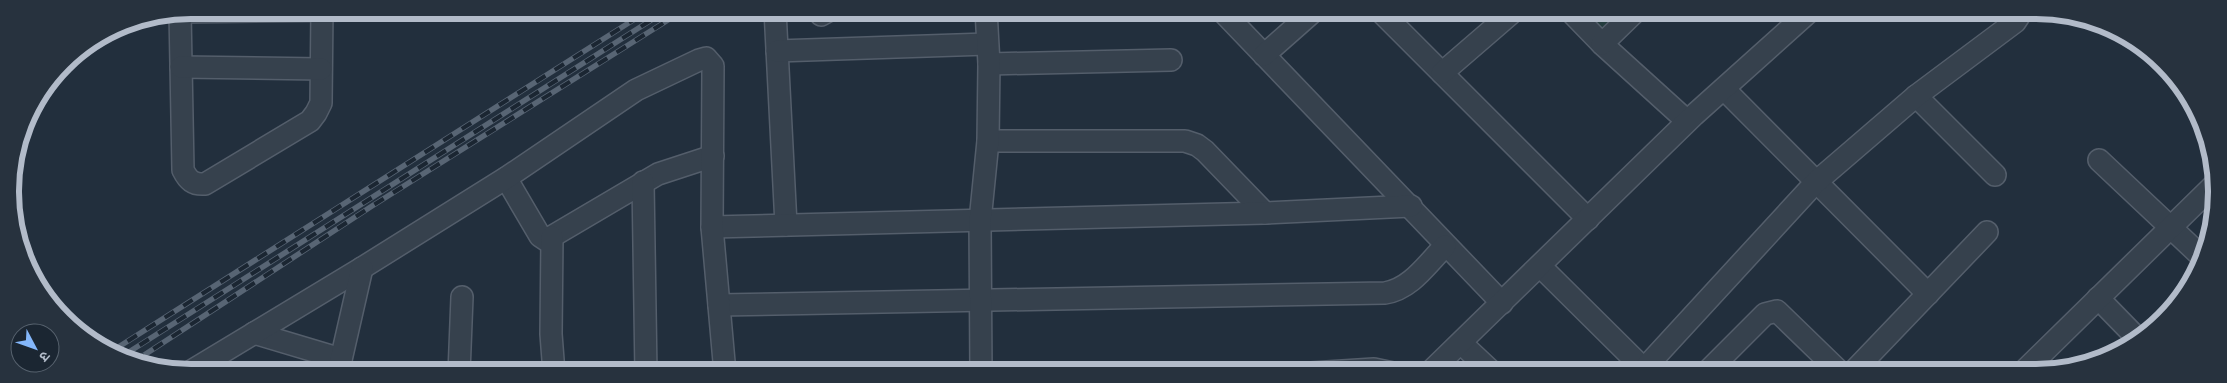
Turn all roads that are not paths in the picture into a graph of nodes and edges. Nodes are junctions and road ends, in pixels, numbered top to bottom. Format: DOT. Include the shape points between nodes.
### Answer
graph roads {
  1 [pos="180,19"];
  2 [pos="322,19"];
  3 [pos="775,19"];
  4 [pos="986,19"];
  5 [pos="1230,19"];
  6 [pos="1305,19"];
  7 [pos="1388,19"];
  8 [pos="1504,19"];
  9 [pos="1578,19"];
  10 [pos="1628,19"];
  11 [pos="1801,19"];
  12 [pos="2017,19"];
  13 [pos="1602,44"];
  14 [pos="777,51"];
  15 [pos="988,54"];
  16 [pos="1264,55"];
  17 [pos="1171,60"];
  18 [pos="181,67"];
  19 [pos="321,69"];
  20 [pos="1442,73"];
  21 [pos="1724,89"];
  22 [pos="1916,96"];
  23 [pos="1687,121"];
  24 [pos="988,141"];
  25 [pos="713,156"];
  26 [pos="2099,160"];
  27 [pos="1995,175"];
  28 [pos="506,178"];
  29 [pos="643,182"];
  30 [pos="1816,182"];
  31 [pos="2208,191"];
  32 [pos="1411,206"];
  33 [pos="1265,213"];
  34 [pos="1588,219"];
  35 [pos="980,221"];
  36 [pos="786,225"];
  37 [pos="712,226"];
  38 [pos="2171,226"];
  39 [pos="1986,232"];
  40 [pos="552,237"];
  41 [pos="1445,246"];
  42 [pos="2197,252"];
  43 [pos="1540,266"];
  44 [pos="362,268"];
  45 [pos="1928,294"];
  46 [pos="462,297"];
  47 [pos="2098,298"];
  48 [pos="979,301"];
  49 [pos="1502,303"];
  50 [pos="719,305"];
  51 [pos="254,333"];
  52 [pos="2133,334"];
  53 [pos="1461,343"];
  54 [pos="203,364"];
  55 [pos="335,364"];
  56 [pos="340,364"];
  57 [pos="459,364"];
  58 [pos="553,364"];
  59 [pos="646,364"];
  60 [pos="724,364"];
  61 [pos="981,364"];
  62 [pos="1439,364"];
  63 [pos="1483,364"];
  64 [pos="1639,364"];
  65 [pos="1652,364"];
  66 [pos="1715,364"];
  67 [pos="1832,364"];
  68 [pos="1861,364"];
  69 [pos="2037,364"];
  1 -- 18 [label="street"];
  2 -- 19 [label="street"];
  3 -- 14 [label="street"];
  4 -- 15 [label="street"];
  5 -- 16 [label="street"];
  6 -- 16 [label="street"];
  7 -- 20 [label="street"];
  8 -- 20 [label="street"];
  9 -- 13 [label="street"];
  10 -- 13 [label="street"];
  11 -- 21 [label="street"];
  12 -- 22 [label="street"];
  13 -- 23 [label="street"];
  14 -- 15 [label="street"];
  14 -- 36 [label="street"];
  15 -- 17 [label="street"];
  15 -- 24 [label="street"];
  16 -- 32 [label="street"];
  18 -- 19 [label="street"];
  18 -- 19 [label="street" via="183,170 197,185 204,184 310,121 321,102"];
  20 -- 34 [label="street"];
  21 -- 23 [label="street"];
  21 -- 30 [label="street"];
  22 -- 27 [label="street"];
  22 -- 30 [label="street"];
  23 -- 34 [label="street"];
  24 -- 33 [label="street" via="1185,141 1205,151"];
  24 -- 35 [label="street"];
  25 -- 28 [label="street" via="713,66 706,58 636,90"];
  25 -- 29 [label="street"];
  25 -- 37 [label="street"];
  26 -- 38 [label="street"];
  28 -- 40 [label="street" via="541,239"];
  28 -- 44 [label="street"];
  29 -- 40 [label="street"];
  29 -- 59 [label="street"];
  30 -- 45 [label="street"];
  30 -- 65 [label="street"];
  31 -- 38 [label="street"];
  32 -- 33 [label="street"];
  32 -- 41 [label="street"];
  33 -- 35 [label="street"];
  34 -- 43 [label="street"];
  35 -- 36 [label="street"];
  35 -- 48 [label="street"];
  36 -- 37 [label="street"];
  37 -- 50 [label="street"];
  38 -- 42 [label="street"];
  38 -- 47 [label="street"];
  39 -- 45 [label="street"];
  40 -- 58 [label="street"];
  41 -- 48 [label="street" via="1406,286 1385,294"];
  41 -- 49 [label="street"];
  43 -- 49 [label="street"];
  43 -- 64 [label="street"];
  44 -- 51 [label="street"];
  44 -- 56 [label="street"];
  45 -- 68 [label="street"];
  46 -- 57 [label="street"];
  47 -- 52 [label="street"];
  47 -- 69 [label="street"];
  48 -- 50 [label="street"];
  48 -- 61 [label="street"];
  49 -- 53 [label="street"];
  50 -- 60 [label="street"];
  51 -- 54 [label="street"];
  51 -- 55 [label="street"];
  53 -- 62 [label="street"];
  53 -- 63 [label="street"];
  66 -- 67 [label="street" via="1765,314 1777,311"];
}
